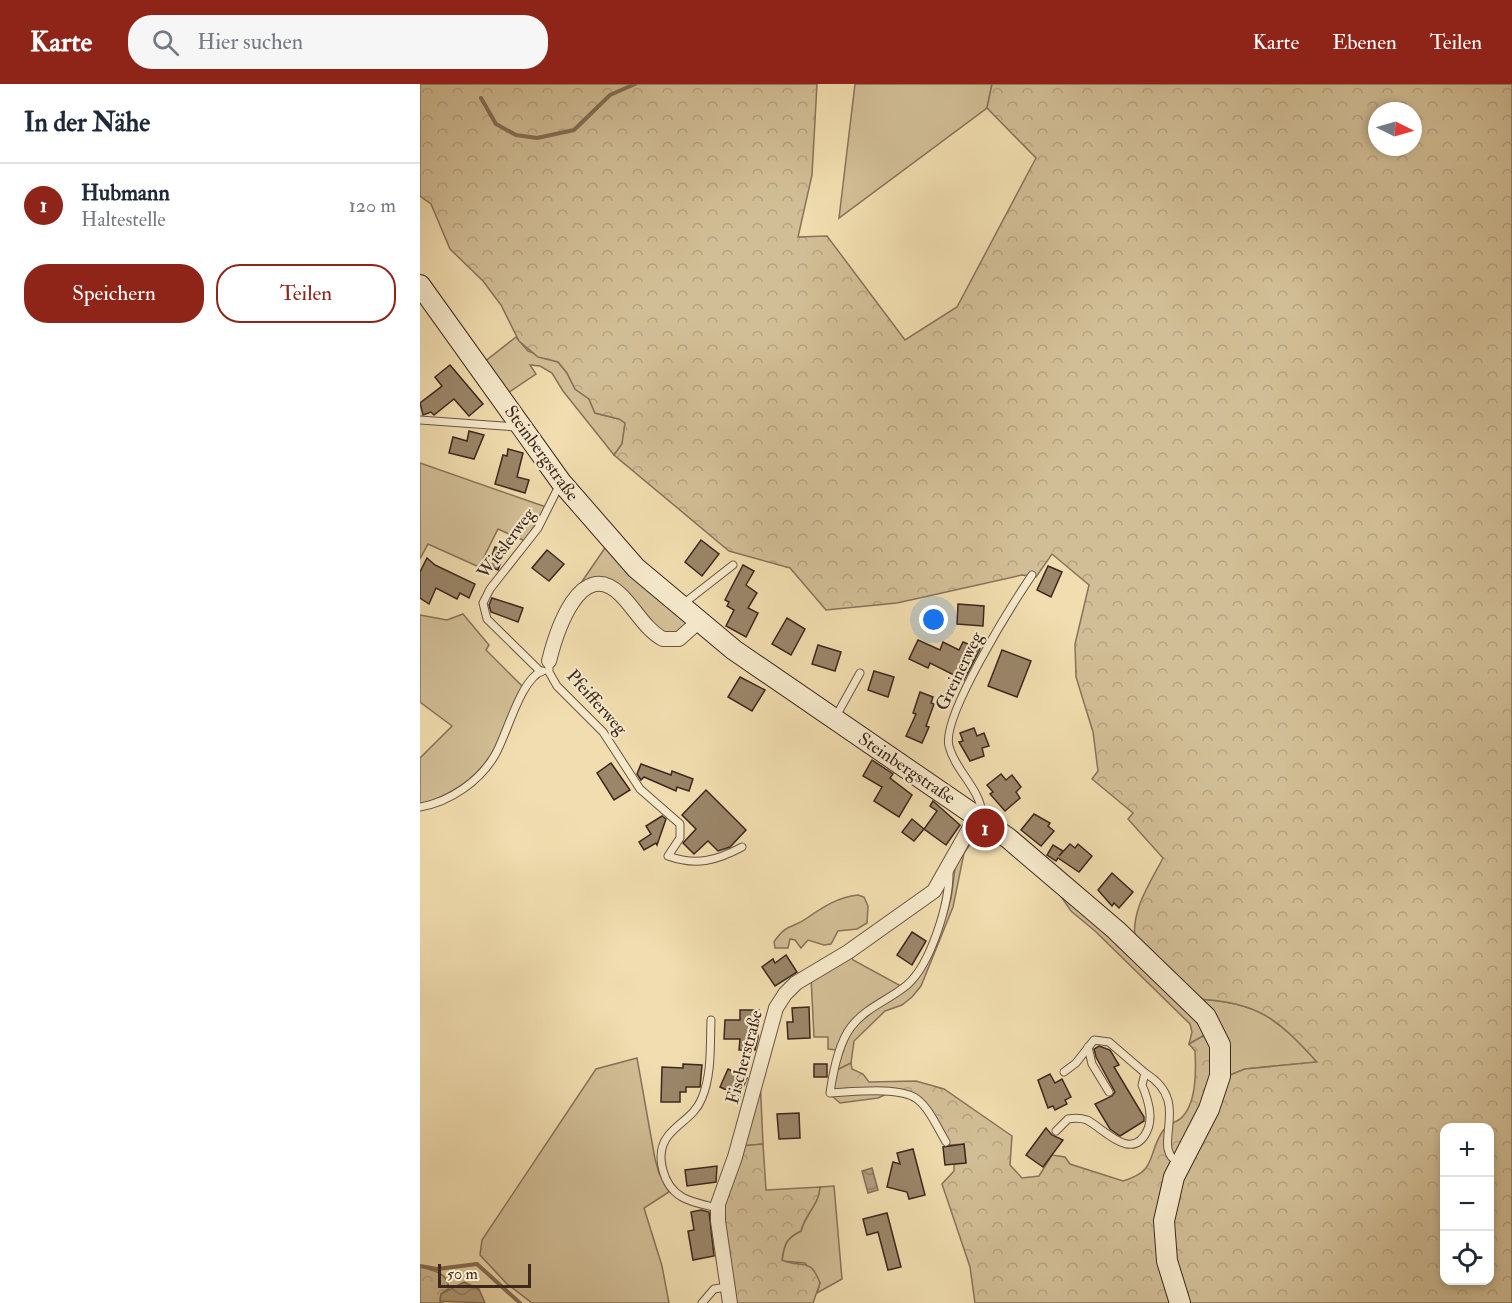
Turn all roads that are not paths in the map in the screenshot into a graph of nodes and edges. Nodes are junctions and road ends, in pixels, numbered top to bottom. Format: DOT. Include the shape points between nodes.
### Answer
graph roads {
  1 [pos="420,285"];
  2 [pos="420,420"];
  3 [pos="522,428"];
  4 [pos="561,482"];
  5 [pos="733,565"];
  6 [pos="1032,575"];
  7 [pos="680,607"];
  8 [pos="698,622"];
  9 [pos="546,668"];
  10 [pos="860,673"];
  11 [pos="834,719"];
  12 [pos="420,807"];
  13 [pos="980,817"];
  14 [pos="742,847"];
  15 [pos="949,865"];
  16 [pos="711,1020"];
  17 [pos="1088,1047"];
  18 [pos="1064,1072"];
  19 [pos="1145,1073"];
  20 [pos="1109,1092"];
  21 [pos="1056,1131"];
  22 [pos="946,1142"];
  23 [pos="1180,1163"];
  24 [pos="718,1208"];
  25 [pos="727,1287"];
  26 [pos="702,1303"];
  27 [pos="730,1303"];
  28 [pos="1180,1303"];
  1 -- 3 [label="street, Steinbergstraße"];
  2 -- 3 [label="lane"];
  3 -- 4 [label="street, Steinbergstraße"];
  4 -- 7 [label="street, Steinbergstraße" via="628,559"];
  4 -- 9 [label="lane, Wieslerweg" via="538,528 483,603 487,619"];
  5 -- 7 [label="lane"];
  6 -- 13 [label="lane, Greinerweg" via="996,631 948,730 951,752 978,798"];
  7 -- 8 [label="street, Steinbergstraße"];
  8 -- 9 [label="street, Pfeifferweg" via="679,639 663,639 616,590 591,585 573,601"];
  8 -- 11 [label="street, Steinbergstraße"];
  9 -- 12 [label="lane" via="526,687 496,753 484,770 457,793"];
  9 -- 14 [label="lane, Pfeifferweg" via="557,686 603,732 640,789 680,824 680,838 668,856 701,863"];
  10 -- 11 [label="lane"];
  11 -- 13 [label="street, Steinbergstraße"];
  13 -- 15 [label="street, Fischerstraße"];
  13 -- 23 [label="street, Steinbergstraße" via="1116,930 1201,1011 1215,1030 1221,1052 1218,1086"];
  15 -- 22 [label="lane, Fischerstraße" via="948,898 923,963 906,986 852,1025 840,1049 830,1092 912,1096 927,1110"];
  15 -- 24 [label="street, Fischerstraße" via="927,897 796,983 780,1001"];
  16 -- 24 [label="lane" via="703,1098 690,1117 669,1134 662,1160 666,1179 680,1196"];
  17 -- 18 [label="lane"];
  17 -- 19 [label="lane" via="1098,1039 1105,1040"];
  17 -- 20 [label="lane" via="1092,1064"];
  19 -- 21 [label="lane" via="1142,1085 1150,1124 1137,1141 1116,1141 1081,1119 1068,1119"];
  19 -- 23 [label="lane" via="1167,1092 1167,1147"];
  23 -- 28 [label="street, Steinbergstraße" via="1167,1198 1164,1228 1167,1261"];
  24 -- 25 [label="street, Fischerstraße"];
  25 -- 26 [label="lane" via="714,1289"];
  25 -- 27 [label="street, Fischerstraße"];
}
